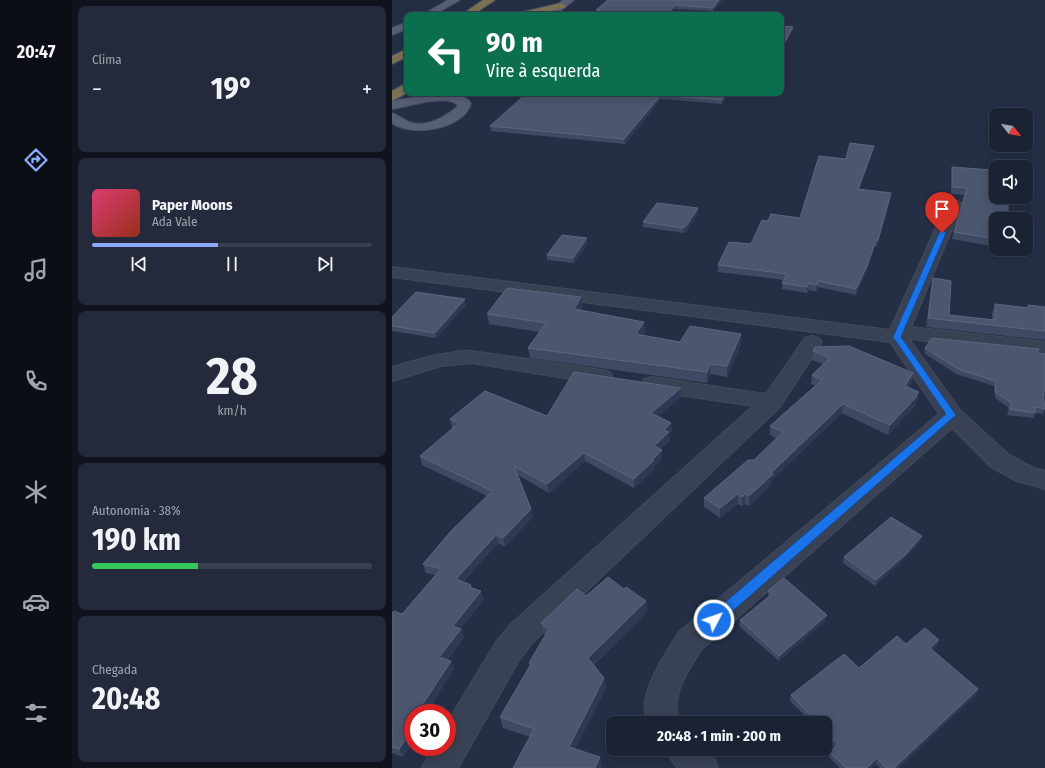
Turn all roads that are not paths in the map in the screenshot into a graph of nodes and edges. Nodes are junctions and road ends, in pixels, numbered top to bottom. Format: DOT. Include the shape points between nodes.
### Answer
graph roads {
  1 [pos="455,0"];
  2 [pos="490,0"];
  3 [pos="565,3"];
  4 [pos="528,4"];
  5 [pos="433,12"];
  6 [pos="471,12"];
  7 [pos="516,12"];
  8 [pos="532,12"];
  9 [pos="554,12"];
  10 [pos="404,26"];
  11 [pos="392,32"];
  12 [pos="404,54"];
  13 [pos="392,61"];
  14 [pos="461,97"];
  15 [pos="392,105"];
  16 [pos="392,117"];
  17 [pos="418,127"];
  18 [pos="398,136"];
  19 [pos="954,205"];
  20 [pos="392,272"];
  21 [pos="898,334"];
  22 [pos="812,342"];
  23 [pos="1045,348"];
  24 [pos="392,374"];
  25 [pos="772,402"];
  26 [pos="952,415"];
  27 [pos="1045,480"];
  28 [pos="663,716"];
  29 [pos="690,756"];
  30 [pos="439,768"];
  31 [pos="701,768"];
  1 -- 5 [label="main road"];
  2 -- 6 [label="highway"];
  3 -- 8 [label="highway"];
  3 -- 9 [label="main road"];
  4 -- 7 [label="highway"];
  10 -- 11 [label="main road"];
  12 -- 13 [label="highway"];
  14 -- 15 [label="main road" via="443,97"];
  14 -- 17 [label="main road" via="465,103 464,107 451,119"];
  16 -- 17 [label="main road" via="400,125"];
  17 -- 18 [label="main road"];
  19 -- 21 [label="street"];
  20 -- 21 [label="street"];
  21 -- 23 [label="street"];
  21 -- 26 [label="street"];
  22 -- 25 [label="street"];
  24 -- 25 [label="street" via="436,360 472,357"];
  25 -- 30 [label="street" via="522,634 507,652"];
  26 -- 27 [label="street" via="1000,461 1026,476"];
  26 -- 28 [label="street" via="690,641 674,666 664,691 661,710"];
  29 -- 31 [label="street"];
}
